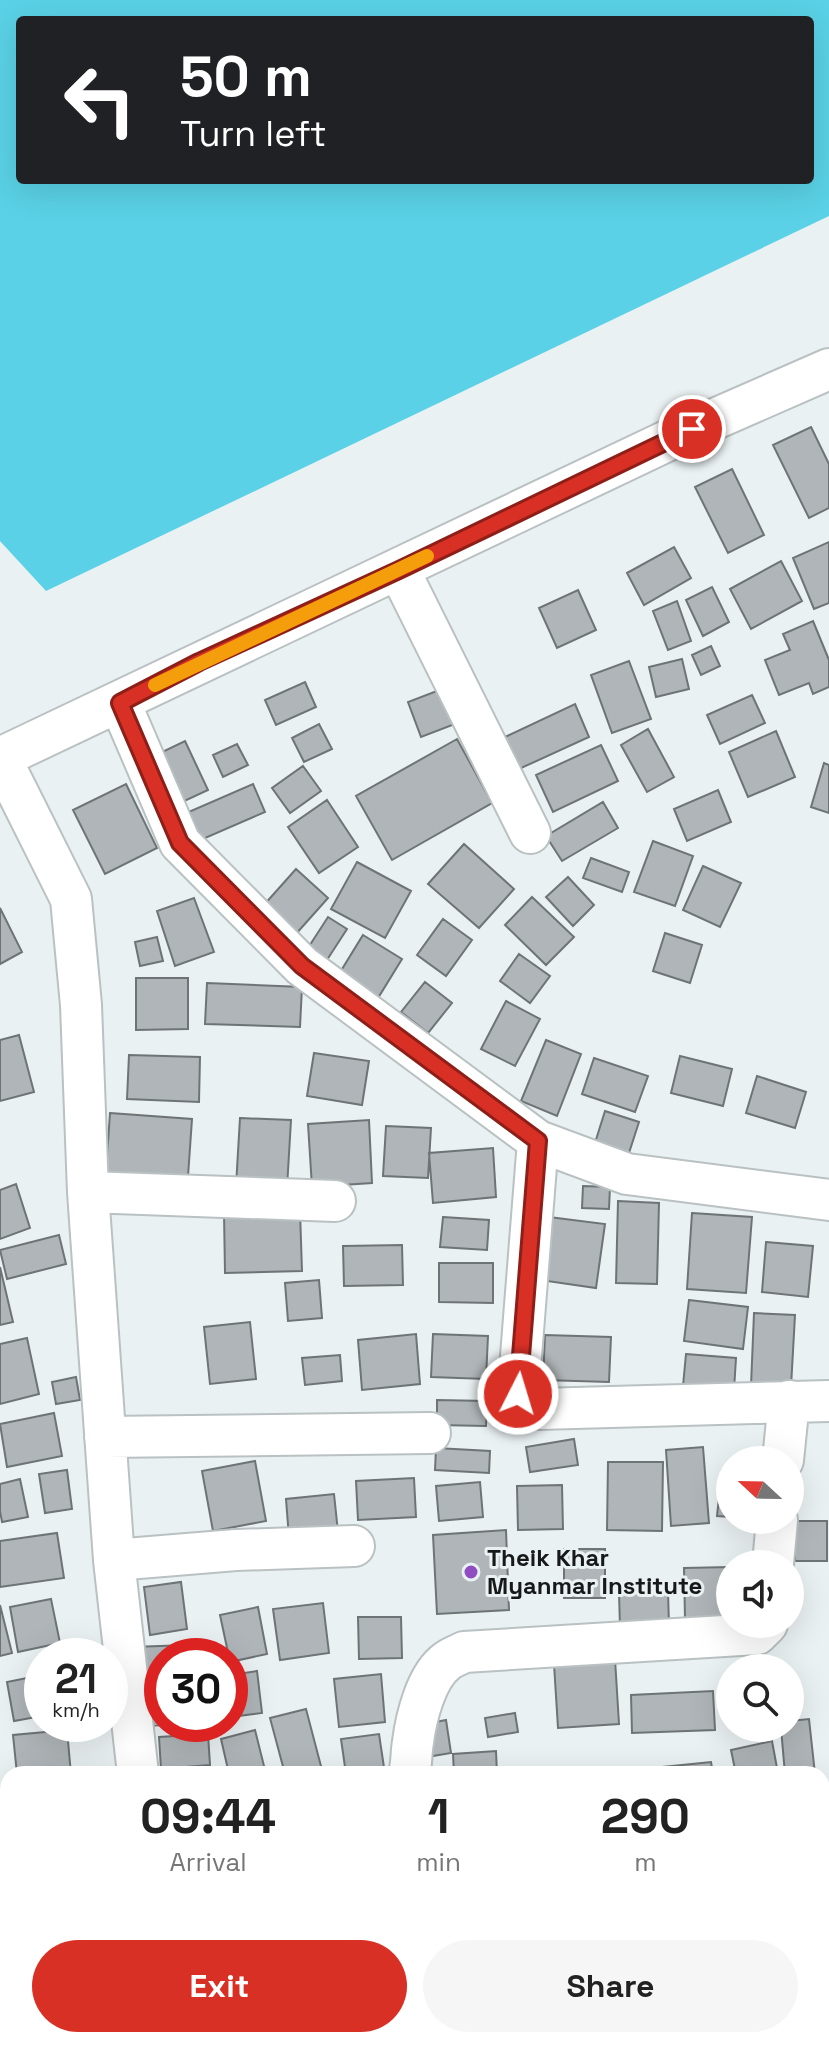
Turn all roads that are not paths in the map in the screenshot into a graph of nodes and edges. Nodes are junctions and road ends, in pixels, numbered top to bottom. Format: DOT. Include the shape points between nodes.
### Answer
graph roads {
  1 [pos="829,369"];
  2 [pos="399,570"];
  3 [pos="120,703"];
  4 [pos="0,758"];
  5 [pos="530,833"];
  6 [pos="538,1141"];
  7 [pos="88,1192"];
  8 [pos="829,1200"];
  9 [pos="335,1201"];
  10 [pos="789,1401"];
  11 [pos="829,1401"];
  12 [pos="430,1433"];
  13 [pos="105,1437"];
  14 [pos="784,1446"];
  15 [pos="354,1546"];
  16 [pos="114,1560"];
  17 [pos="716,1637"];
  18 [pos="137,1766"];
  19 [pos="411,1766"];
  1 -- 2 [label="street"];
  2 -- 3 [label="street"];
  2 -- 5 [label="street"];
  3 -- 4 [label="street"];
  3 -- 6 [label="street" via="180,843 302,966"];
  4 -- 7 [label="street" via="71,899"];
  6 -- 8 [label="street" via="627,1174"];
  6 -- 10 [label="street" via="518,1394 525,1406"];
  7 -- 9 [label="street"];
  7 -- 13 [label="street"];
  10 -- 11 [label="street"];
  10 -- 14 [label="street"];
  12 -- 13 [label="street"];
  13 -- 16 [label="street"];
  15 -- 16 [label="street"];
  16 -- 18 [label="street"];
  17 -- 19 [label="street" via="464,1652 436,1673 421,1704"];
}
